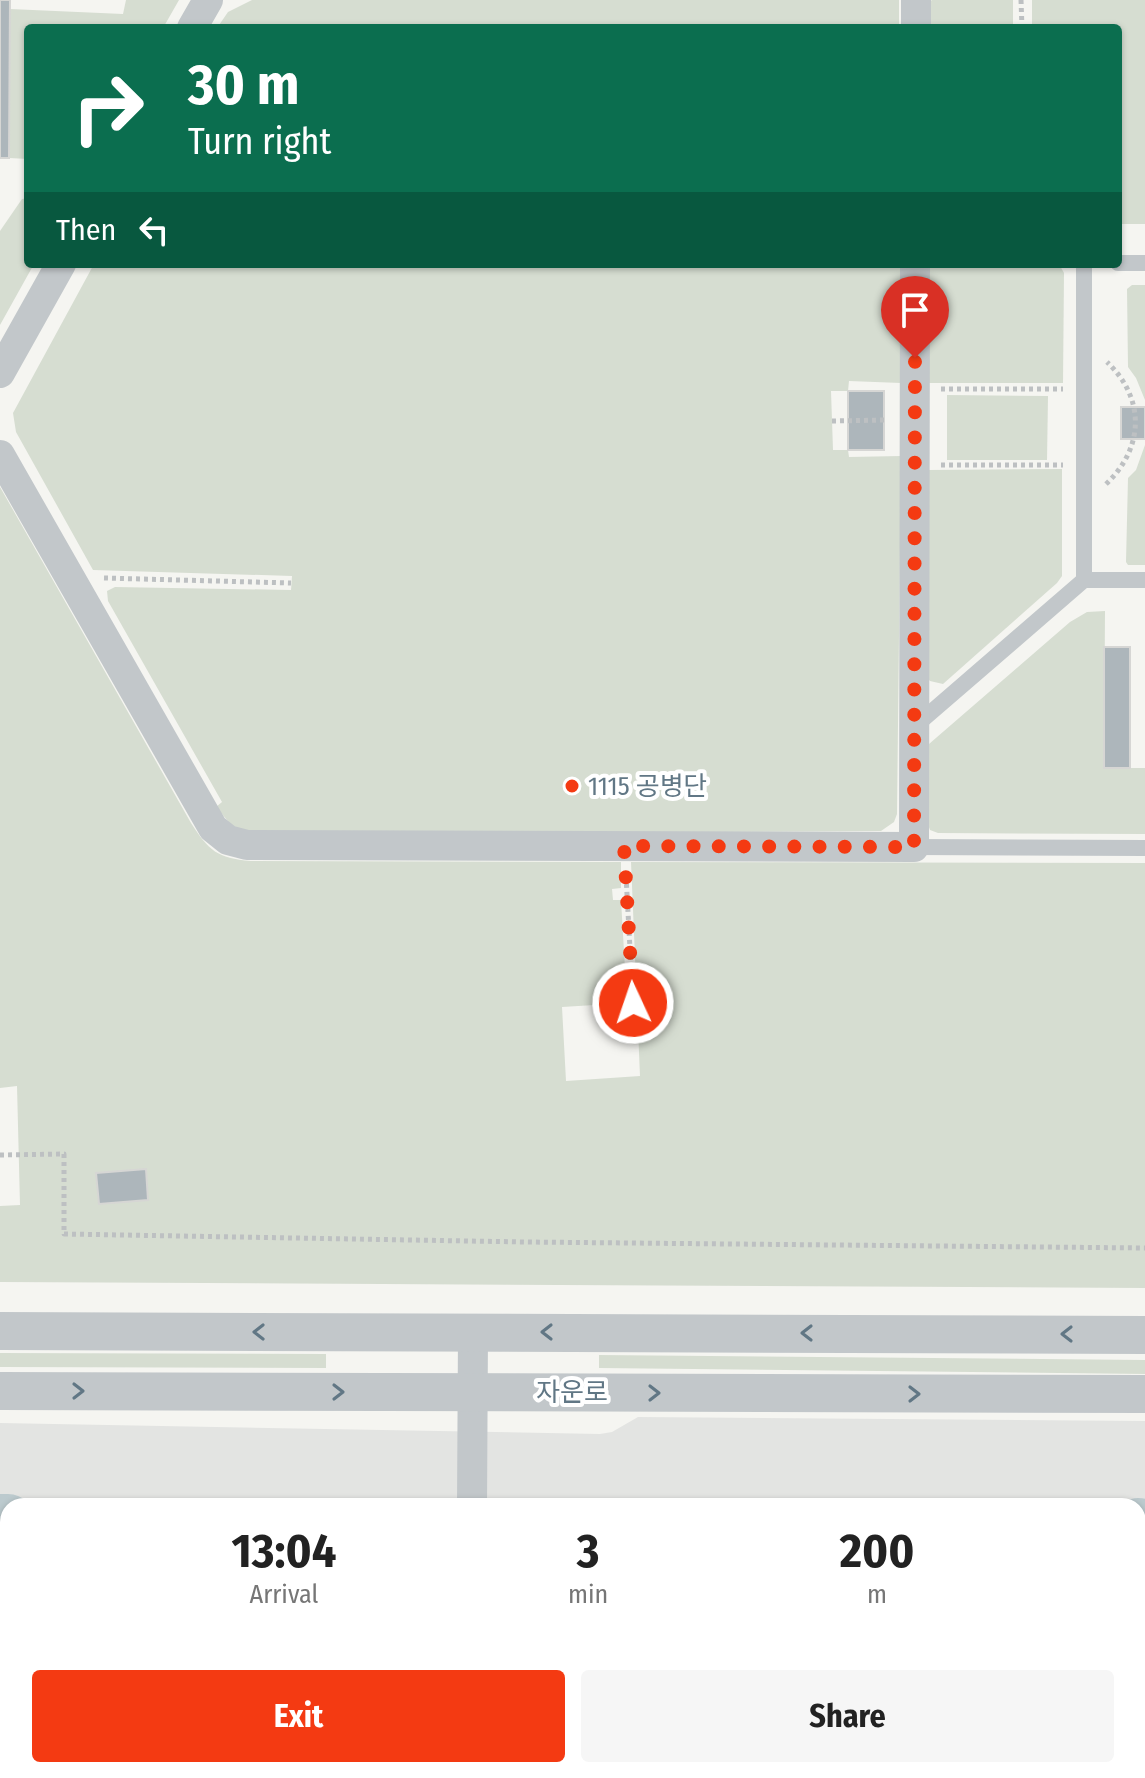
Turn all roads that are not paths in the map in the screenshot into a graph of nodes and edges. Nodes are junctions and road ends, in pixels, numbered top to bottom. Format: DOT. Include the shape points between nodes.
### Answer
graph roads {
  1 [pos="208,0"];
  2 [pos="916,0"];
  3 [pos="194,24"];
  4 [pos="916,24"];
  5 [pos="1122,263"];
  6 [pos="1145,263"];
  7 [pos="59,268"];
  8 [pos="915,268"];
  9 [pos="1084,268"];
  10 [pos="0,373"];
  11 [pos="0,455"];
  12 [pos="1084,580"];
  13 [pos="1145,580"];
  14 [pos="914,727"];
  15 [pos="914,847"];
  16 [pos="1145,848"];
  17 [pos="0,1331"];
  18 [pos="473,1332"];
  19 [pos="1145,1335"];
  20 [pos="0,1391"];
  21 [pos="473,1393"];
  22 [pos="1145,1394"];
  23 [pos="472,1498"];
  1 -- 3 [label="street"];
  2 -- 4 [label="street"];
  5 -- 6 [label="lane"];
  7 -- 10 [label="street"];
  8 -- 14 [label="street"];
  9 -- 12 [label="lane"];
  11 -- 15 [label="street" via="213,828 228,840 247,845"];
  12 -- 13 [label="lane"];
  12 -- 14 [label="lane"];
  14 -- 15 [label="street"];
  15 -- 16 [label="lane"];
  18 -- 17 [label="street, one-way"];
  19 -- 18 [label="street, one-way"];
  18 -- 21 [label="street"];
  20 -- 21 [label="street, 자운로, one-way"];
  21 -- 22 [label="street, 자운로, one-way"];
  21 -- 23 [label="street"];
}
